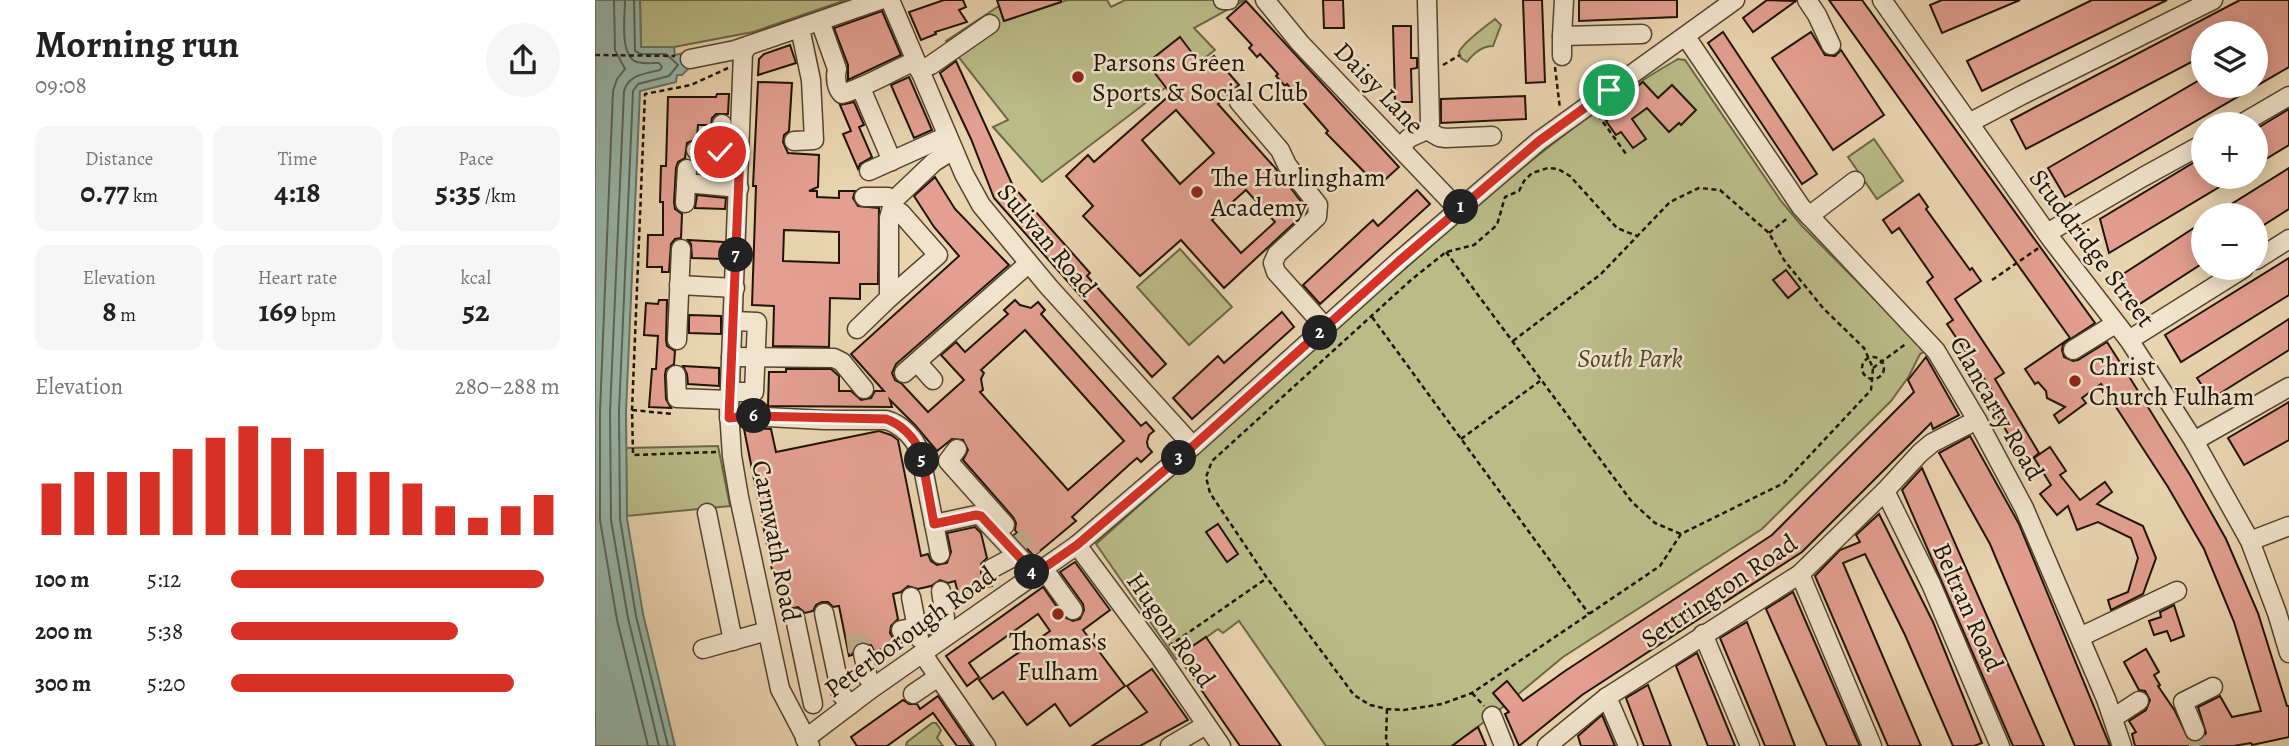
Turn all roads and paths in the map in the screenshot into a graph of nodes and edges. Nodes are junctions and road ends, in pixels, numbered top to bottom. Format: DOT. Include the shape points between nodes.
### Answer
graph roads {
  1 [pos="880,0"];
  2 [pos="890,0"];
  3 [pos="1223,0"];
  4 [pos="1229,0"];
  5 [pos="1265,0"];
  6 [pos="1427,0"];
  7 [pos="1564,0"];
  8 [pos="1807,0"];
  9 [pos="2213,0"];
  10 [pos="1889,2"];
  11 [pos="1722,6"];
  12 [pos="820,21"];
  13 [pos="990,24"];
  14 [pos="800,28"];
  15 [pos="1642,34"];
  16 [pos="1689,35"];
  17 [pos="1562,45"];
  18 [pos="1831,45"];
  19 [pos="746,53"];
  20 [pos="595,55"];
  21 [pos="1459,55"];
  22 [pos="687,56"];
  23 [pos="1429,65"];
  24 [pos="917,66"];
  25 [pos="863,93"];
  26 [pos="2289,96"];
  27 [pos="1239,102"];
  28 [pos="1591,103"];
  29 [pos="2262,112"];
  30 [pos="1560,116"];
  31 [pos="1969,123"];
  32 [pos="722,124"];
  33 [pos="1427,130"];
  34 [pos="1492,136"];
  35 [pos="794,141"];
  36 [pos="950,143"];
  37 [pos="1400,148"];
  38 [pos="696,150"];
  39 [pos="2191,151"];
  40 [pos="720,152"];
  41 [pos="740,152"];
  42 [pos="1626,154"];
  43 [pos="892,161"];
  44 [pos="869,171"];
  45 [pos="1855,181"];
  46 [pos="739,188"];
  47 [pos="864,197"];
  48 [pos="685,203"];
  49 [pos="893,203"];
  50 [pos="1459,210"];
  51 [pos="1800,212"];
  52 [pos="1769,233"];
  53 [pos="1637,236"];
  54 [pos="2289,239"];
  55 [pos="2043,240"];
  56 [pos="681,249"];
  57 [pos="1446,252"];
  58 [pos="2268,252"];
  59 [pos="1028,264"];
  60 [pos="1991,280"];
  61 [pos="2225,280"];
  62 [pos="680,285"];
  63 [pos="735,288"];
  64 [pos="889,298"];
  65 [pos="1371,316"];
  66 [pos="733,321"];
  67 [pos="2116,324"];
  68 [pos="1326,328"];
  69 [pos="857,329"];
  70 [pos="1915,338"];
  71 [pos="677,340"];
  72 [pos="2129,340"];
  73 [pos="1513,341"];
  74 [pos="2073,350"];
  75 [pos="756,356"];
  76 [pos="731,357"];
  77 [pos="1868,358"];
  78 [pos="1881,361"];
  79 [pos="1873,368"];
  80 [pos="676,376"];
  81 [pos="1872,379"];
  82 [pos="933,380"];
  83 [pos="1541,380"];
  84 [pos="2289,387"];
  85 [pos="864,389"];
  86 [pos="730,396"];
  87 [pos="729,418"];
  88 [pos="1977,420"];
  89 [pos="1461,439"];
  90 [pos="2195,441"];
  91 [pos="1193,446"];
  92 [pos="957,449"];
  93 [pos="731,452"];
  94 [pos="1885,491"];
  95 [pos="707,513"];
  96 [pos="934,524"];
  97 [pos="2289,526"];
  98 [pos="1682,534"];
  99 [pos="1014,535"];
  100 [pos="2250,541"];
  101 [pos="1077,545"];
  102 [pos="940,554"];
  103 [pos="1034,565"];
  104 [pos="991,569"];
  105 [pos="1800,574"];
  106 [pos="1267,578"];
  107 [pos="941,591"];
  108 [pos="2177,591"];
  109 [pos="911,597"];
  110 [pos="1073,610"];
  111 [pos="824,613"];
  112 [pos="1589,614"];
  113 [pos="795,618"];
  114 [pos="909,628"];
  115 [pos="767,631"];
  116 [pos="1703,634"];
  117 [pos="2080,637"];
  118 [pos="733,641"];
  119 [pos="836,645"];
  120 [pos="1168,647"];
  121 [pos="2288,647"];
  122 [pos="703,649"];
  123 [pos="802,650"];
  124 [pos="924,652"];
  125 [pos="863,653"];
  126 [pos="938,677"];
  127 [pos="868,678"];
  128 [pos="2213,687"];
  129 [pos="913,694"];
  130 [pos="1607,697"];
  131 [pos="2139,701"];
  132 [pos="813,704"];
  133 [pos="850,705"];
  134 [pos="1387,709"];
  135 [pos="1492,716"];
  136 [pos="2113,718"];
  137 [pos="1206,725"];
  138 [pos="2195,731"];
  139 [pos="807,742"];
  140 [pos="986,746"];
  141 [pos="1170,746"];
  142 [pos="1221,746"];
  143 [pos="1388,746"];
  144 [pos="1504,746"];
  145 [pos="1547,746"];
  146 [pos="1628,746"];
  147 [pos="1750,746"];
  148 [pos="1872,746"];
  149 [pos="2000,746"];
  150 [pos="2122,746"];
  1 -- 12 [label="street"];
  2 -- 24 [label="street, Sulivan Road"];
  3 -- 4 [label="street"];
  5 -- 37 [label="street, Daisy Lane"];
  6 -- 23 [label="street"];
  7 -- 17 [label="street"];
  8 -- 18 [label="street"];
  9 -- 31 [label="street"];
  10 -- 31 [label="street, Studdridge Street"];
  11 -- 16 [label="street, Peterborough Road" via="1710,23"];
  12 -- 14 [label="street"];
  12 -- 24 [label="street" via="842,94 890,71"];
  13 -- 24 [label="street" via="931,65"];
  14 -- 19 [label="street"];
  14 -- 35 [label="street" via="811,80 814,140"];
  15 -- 17 [label="street"];
  16 -- 28 [label="street, Peterborough Road"];
  16 -- 51 [label="street, Clancarty Road"];
  17 -- 30 [label="path" via="1555,43 1554,47"];
  19 -- 22 [label="street"];
  19 -- 41 [label="street, Carnwath Road"];
  19 -- 93 [label="path" via="691,85 645,94 632,410 633,455"];
  20 -- 22 [label="path"];
  21 -- 23 [label="path" via="1445,65"];
  23 -- 33 [label="street"];
  24 -- 36 [label="street, Sulivan Road"];
  25 -- 43 [label="street"];
  26 -- 29 [label="street"];
  27 -- 68 [label="street" via="1318,205 1317,217 1273,263"];
  28 -- 42 [label="path"];
  28 -- 50 [label="street, Peterborough Road"];
  31 -- 55 [label="street, Studdridge Street"];
  32 -- 40 [label="street"];
  33 -- 34 [label="street" via="1446,138"];
  33 -- 37 [label="street"];
  36 -- 43 [label="street"];
  36 -- 49 [label="street"];
  36 -- 59 [label="street, Sulivan Road" via="981,205"];
  37 -- 50 [label="street, Daisy Lane"];
  38 -- 40 [label="street"];
  39 -- 55 [label="street"];
  40 -- 41 [label="street"];
  41 -- 46 [label="street, Carnwath Road"];
  43 -- 44 [label="street"];
  45 -- 51 [label="street"];
  46 -- 48 [label="street" via="687,176"];
  46 -- 63 [label="street, Carnwath Road"];
  47 -- 49 [label="street" via="888,197"];
  49 -- 64 [label="street"];
  49 -- 64 [label="street" via="938,255"];
  50 -- 68 [label="street, Peterborough Road"];
  51 -- 52 [label="path"];
  51 -- 88 [label="street, Clancarty Road" via="1930,343"];
  52 -- 53 [label="path" via="1720,190 1699,188 1670,202"];
  52 -- 77 [label="path" via="1792,269"];
  53 -- 57 [label="path" via="1617,228 1564,171 1548,168 1532,173 1518,191 1505,197 1497,225 1473,245"];
  53 -- 73 [label="path" via="1601,274"];
  54 -- 58 [label="street"];
  55 -- 60 [label="path"];
  55 -- 67 [label="street, Studdridge Street"];
  56 -- 62 [label="street"];
  57 -- 65 [label="path"];
  57 -- 73 [label="path"];
  59 -- 82 [label="street" via="911,367"];
  59 -- 91 [label="street, Sulivan Road"];
  61 -- 72 [label="street"];
  62 -- 63 [label="street"];
  62 -- 71 [label="street"];
  63 -- 66 [label="street, Carnwath Road"];
  64 -- 69 [label="street"];
  65 -- 89 [label="path"];
  65 -- 106 [label="path" via="1208,468 1210,493"];
  66 -- 75 [label="street" via="757,322"];
  66 -- 76 [label="street, Carnwath Road"];
  67 -- 72 [label="street, Studdridge Street"];
  67 -- 74 [label="street"];
  68 -- 91 [label="street, Peterborough Road"];
  70 -- 78 [label="path"];
  72 -- 90 [label="street, Studdridge Street"];
  73 -- 83 [label="path"];
  75 -- 76 [label="street"];
  75 -- 85 [label="street" via="835,358"];
  75 -- 86 [label="street" via="754,392"];
  76 -- 86 [label="street, Carnwath Road"];
  77 -- 78 [label="path"];
  77 -- 79 [label="path"];
  77 -- 81 [label="path" via="1862,370"];
  78 -- 79 [label="path"];
  78 -- 81 [label="path" via="1883,371"];
  79 -- 81 [label="path"];
  80 -- 86 [label="street" via="677,398"];
  81 -- 98 [label="path" via="1871,390 1784,483"];
  83 -- 89 [label="path"];
  83 -- 98 [label="path" via="1632,502 1655,523"];
  84 -- 90 [label="street"];
  86 -- 87 [label="street, Carnwath Road"];
  87 -- 93 [label="street, Carnwath Road"];
  87 -- 96 [label="street" via="895,422 921,453"];
  88 -- 94 [label="street, Settrington Road" via="1932,443"];
  88 -- 117 [label="street, Clancarty Road" via="2024,508"];
  89 -- 112 [label="path"];
  90 -- 100 [label="street, Studdridge Street"];
  91 -- 101 [label="street, Peterborough Road"];
  92 -- 99 [label="street" via="948,461"];
  93 -- 115 [label="street, Carnwath Road"];
  94 -- 105 [label="street, Settrington Road"];
  94 -- 149 [label="street, Beltran Road" via="1931,584"];
  95 -- 118 [label="street"];
  96 -- 102 [label="street"];
  96 -- 103 [label="street" via="981,516"];
  97 -- 100 [label="street"];
  98 -- 112 [label="path" via="1660,566"];
  100 -- 121 [label="street, Studdridge Street"];
  101 -- 103 [label="street, Peterborough Road"];
  101 -- 137 [label="street, Hugon Road"];
  103 -- 104 [label="street"];
  103 -- 110 [label="street"];
  103 -- 124 [label="street, Peterborough Road"];
  105 -- 116 [label="street, Settrington Road"];
  105 -- 148 [label="street"];
  106 -- 120 [label="path"];
  106 -- 134 [label="path" via="1354,695"];
  107 -- 114 [label="street" via="946,617"];
  108 -- 117 [label="street"];
  109 -- 114 [label="street"];
  111 -- 119 [label="street"];
  112 -- 134 [label="path" via="1472,693 1420,709"];
  113 -- 123 [label="street"];
  114 -- 124 [label="street"];
  115 -- 118 [label="street"];
  115 -- 139 [label="street, Carnwath Road" via="780,689"];
  116 -- 130 [label="street, Settrington Road"];
  116 -- 147 [label="street"];
  117 -- 136 [label="street, Clancarty Road"];
  118 -- 122 [label="street"];
  119 -- 123 [label="street"];
  119 -- 133 [label="street" via="841,694"];
  123 -- 132 [label="street"];
  124 -- 126 [label="street"];
  124 -- 133 [label="street, Peterborough Road"];
  125 -- 127 [label="street"];
  126 -- 129 [label="street"];
  126 -- 140 [label="street"];
  128 -- 138 [label="street" via="2183,702"];
  130 -- 145 [label="street, Settrington Road"];
  130 -- 146 [label="street"];
  131 -- 136 [label="street"];
  133 -- 139 [label="street, Peterborough Road"];
  134 -- 143 [label="path"];
  135 -- 144 [label="street"];
  136 -- 150 [label="street, Clancarty Road"];
  137 -- 141 [label="street"];
  137 -- 142 [label="street, Hugon Road"];
}
